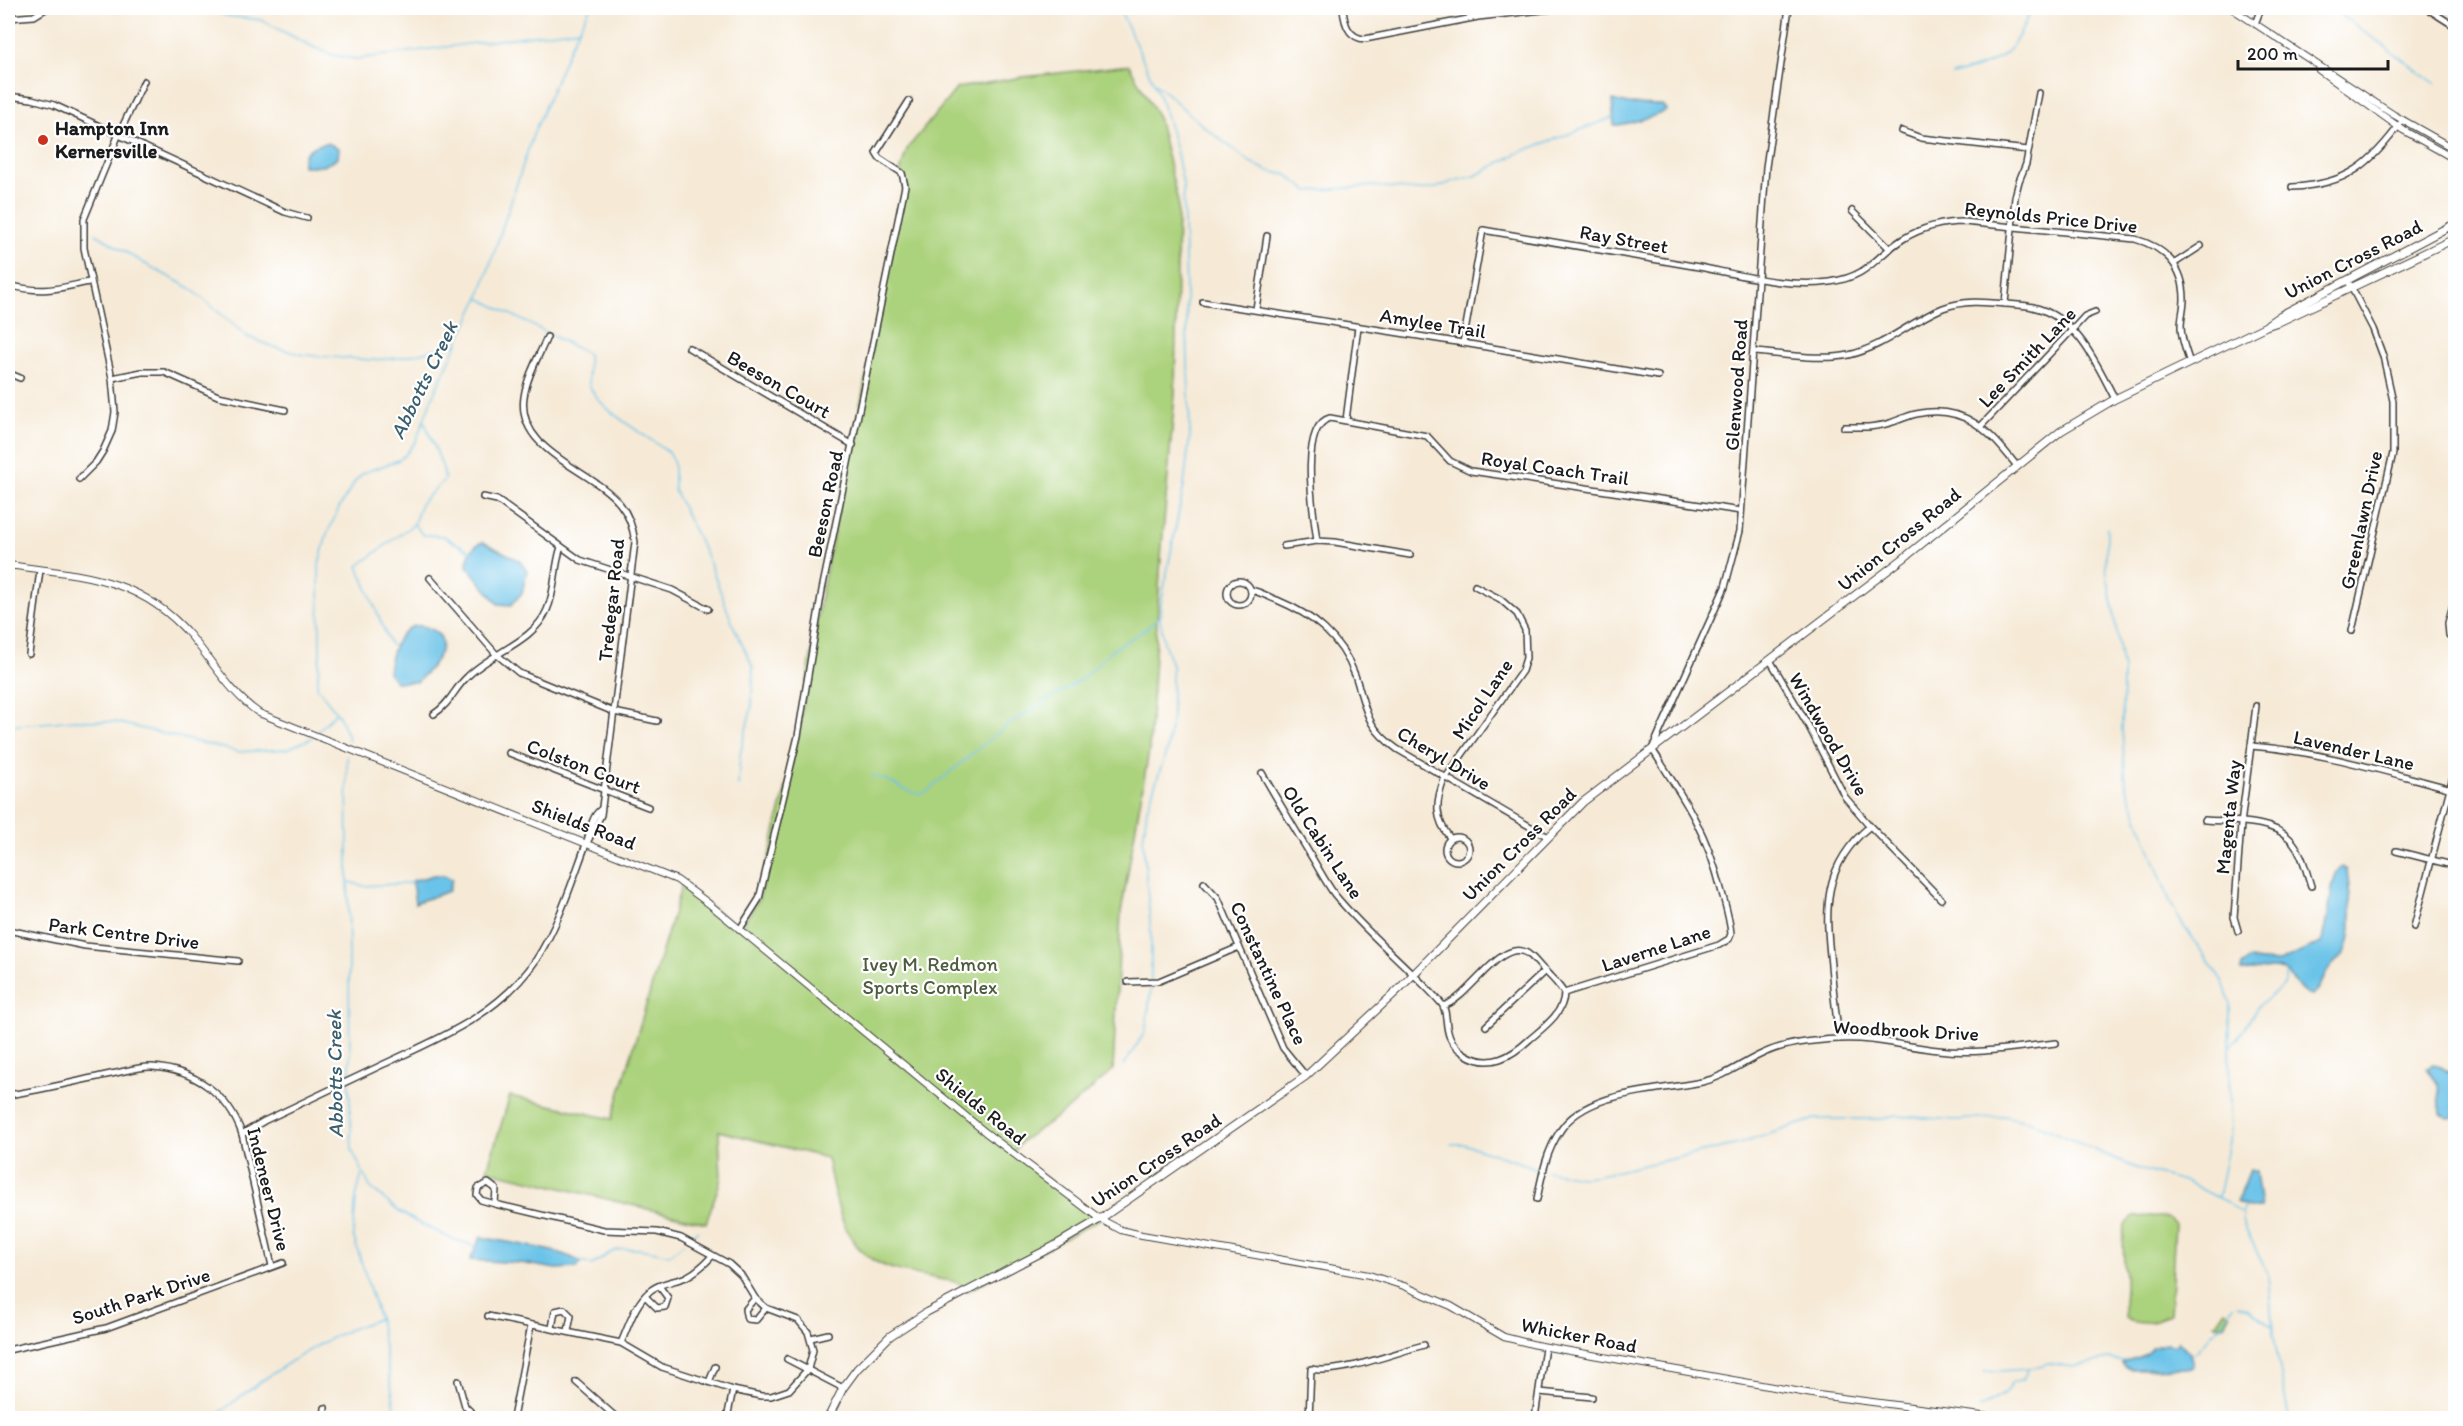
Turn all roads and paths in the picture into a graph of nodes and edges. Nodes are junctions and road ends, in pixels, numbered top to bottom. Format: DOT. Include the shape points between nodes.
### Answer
graph roads {
  1 [pos="47,8"];
  2 [pos="1343,8"];
  3 [pos="1561,8"];
  4 [pos="1789,8"];
  5 [pos="2231,8"];
  6 [pos="2261,8"];
  7 [pos="2426,8"];
  8 [pos="8,18"];
  9 [pos="2255,24"];
  10 [pos="2456,27"];
  11 [pos="144,81"];
  12 [pos="2039,93"];
  13 [pos="8,96"];
  14 [pos="909,101"];
  15 [pos="2401,123"];
  16 [pos="1902,130"];
  17 [pos="118,136"];
  18 [pos="2028,150"];
  19 [pos="2456,150"];
  20 [pos="2456,160"];
  21 [pos="2292,187"];
  22 [pos="1852,211"];
  23 [pos="307,218"];
  24 [pos="2456,223"];
  25 [pos="2013,227"];
  26 [pos="1267,236"];
  27 [pos="2456,237"];
  28 [pos="2201,246"];
  29 [pos="1890,249"];
  30 [pos="2175,263"];
  31 [pos="1759,278"];
  32 [pos="2348,280"];
  33 [pos="89,282"];
  34 [pos="8,285"];
  35 [pos="2352,288"];
  36 [pos="1203,302"];
  37 [pos="2005,304"];
  38 [pos="1256,309"];
  39 [pos="2095,312"];
  40 [pos="2266,326"];
  41 [pos="1358,327"];
  42 [pos="2072,330"];
  43 [pos="547,337"];
  44 [pos="1463,343"];
  45 [pos="689,348"];
  46 [pos="1754,352"];
  47 [pos="2190,363"];
  48 [pos="8,374"];
  49 [pos="1658,376"];
  50 [pos="20,378"];
  51 [pos="112,378"];
  52 [pos="2115,399"];
  53 [pos="285,410"];
  54 [pos="1346,420"];
  55 [pos="1981,426"];
  56 [pos="1844,427"];
  57 [pos="853,445"];
  58 [pos="2018,466"];
  59 [pos="79,479"];
  60 [pos="483,497"];
  61 [pos="1741,511"];
  62 [pos="1317,542"];
  63 [pos="1284,546"];
  64 [pos="561,547"];
  65 [pos="1410,555"];
  66 [pos="8,565"];
  67 [pos="40,570"];
  68 [pos="631,576"];
  69 [pos="430,578"];
  70 [pos="1475,586"];
  71 [pos="1251,591"];
  72 [pos="2456,594"];
  73 [pos="708,609"];
  74 [pos="2352,631"];
  75 [pos="2449,635"];
  76 [pos="29,654"];
  77 [pos="496,654"];
  78 [pos="1770,660"];
  79 [pos="2256,706"];
  80 [pos="614,712"];
  81 [pos="434,714"];
  82 [pos="657,721"];
  83 [pos="2252,746"];
  84 [pos="1652,749"];
  85 [pos="509,753"];
  86 [pos="2456,765"];
  87 [pos="1262,773"];
  88 [pos="1446,777"];
  89 [pos="2448,788"];
  90 [pos="603,790"];
  91 [pos="648,807"];
  92 [pos="2205,820"];
  93 [pos="2241,824"];
  94 [pos="1870,826"];
  95 [pos="1548,837"];
  96 [pos="1450,838"];
  97 [pos="587,843"];
  98 [pos="2396,851"];
  99 [pos="2430,860"];
  100 [pos="2456,866"];
  101 [pos="1204,883"];
  102 [pos="2311,886"];
  103 [pos="1941,898"];
  104 [pos="2414,927"];
  105 [pos="740,929"];
  106 [pos="8,930"];
  107 [pos="2238,931"];
  108 [pos="1239,947"];
  109 [pos="238,961"];
  110 [pos="1545,971"];
  111 [pos="1412,975"];
  112 [pos="1128,982"];
  113 [pos="1564,993"];
  114 [pos="1443,1006"];
  115 [pos="1486,1026"];
  116 [pos="1839,1039"];
  117 [pos="2056,1043"];
  118 [pos="1306,1076"];
  119 [pos="8,1095"];
  120 [pos="242,1134"];
  121 [pos="1538,1199"];
  122 [pos="495,1204"];
  123 [pos="1100,1219"];
  124 [pos="712,1256"];
  125 [pos="283,1263"];
  126 [pos="272,1266"];
  127 [pos="659,1286"];
  128 [pos="645,1296"];
  129 [pos="754,1298"];
  130 [pos="766,1308"];
  131 [pos="488,1316"];
  132 [pos="531,1325"];
  133 [pos="552,1328"];
  134 [pos="568,1331"];
  135 [pos="828,1334"];
  136 [pos="811,1338"];
  137 [pos="621,1343"];
  138 [pos="1424,1345"];
  139 [pos="1545,1347"];
  140 [pos="8,1350"];
  141 [pos="787,1359"];
  142 [pos="715,1367"];
  143 [pos="808,1369"];
  144 [pos="458,1381"];
  145 [pos="576,1382"];
  146 [pos="709,1382"];
  147 [pos="843,1388"];
  148 [pos="733,1390"];
  149 [pos="1539,1392"];
  150 [pos="1592,1397"];
  151 [pos="325,1408"];
  152 [pos="324,1419"];
  153 [pos="477,1419"];
  154 [pos="513,1419"];
  155 [pos="617,1419"];
  156 [pos="727,1419"];
  157 [pos="828,1419"];
  158 [pos="1309,1419"];
  159 [pos="1535,1419"];
  160 [pos="1997,1419"];
  1 -- 8 [label="street" via="34,16"];
  2 -- 3 [label="street" via="1349,31 1365,39 1478,16"];
  4 -- 31 [label="street, Glenwood Road" via="1766,167"];
  5 -- 9 [label="street"];
  6 -- 9 [label="street"];
  7 -- 10 [label="street"];
  9 -- 15 [label="street"];
  11 -- 17 [label="street"];
  12 -- 18 [label="street"];
  13 -- 17 [label="street" via="45,102"];
  14 -- 57 [label="street, Beeson Road" via="876,153 902,173 905,186"];
  15 -- 19 [label="street"];
  15 -- 20 [label="street"];
  15 -- 21 [label="street" via="2373,158 2354,172 2322,185"];
  16 -- 18 [label="street" via="1921,138"];
  17 -- 23 [label="street" via="285,213"];
  17 -- 33 [label="street" via="84,219"];
  18 -- 25 [label="street" via="2015,197"];
  22 -- 29 [label="street"];
  24 -- 32 [label="main road, Union Cross Road"];
  25 -- 29 [label="street, Reynolds Price Drive" via="1951,222 1913,234"];
  25 -- 30 [label="street, Reynolds Price Drive" via="2135,239 2157,247"];
  25 -- 37 [label="street"];
  26 -- 38 [label="street"];
  27 -- 35 [label="main road, Union Cross Road"];
  28 -- 30 [label="street"];
  29 -- 31 [label="street, Reynolds Price Drive" via="1868,269 1841,280 1814,283"];
  30 -- 47 [label="street" via="2184,290 2181,333"];
  31 -- 44 [label="street, Ray Street" via="1483,230"];
  31 -- 46 [label="street, Glenwood Road"];
  32 -- 35 [label="street, Greenlawn Drive"];
  32 -- 40 [label="main road, Union Cross Road"];
  33 -- 34 [label="street" via="32,292"];
  33 -- 51 [label="street"];
  35 -- 40 [label="main road, Union Cross Road"];
  35 -- 74 [label="street, Greenlawn Drive" via="2384,357 2393,418 2393,453"];
  36 -- 38 [label="street, Amylee Trail"];
  37 -- 42 [label="street" via="2046,311"];
  37 -- 46 [label="street" via="1975,301 1944,308 1875,346 1851,354"];
  38 -- 41 [label="street, Amylee Trail"];
  39 -- 42 [label="street, Lee Smith Lane" via="2085,316"];
  40 -- 47 [label="main road, Union Cross Road"];
  41 -- 44 [label="street, Amylee Trail"];
  41 -- 54 [label="street"];
  42 -- 52 [label="street" via="2090,351"];
  42 -- 55 [label="street, Lee Smith Lane"];
  43 -- 68 [label="street, Tredegar Road" via="524,393 526,422 542,445 609,492 626,512 635,542"];
  44 -- 49 [label="street, Amylee Trail"];
  45 -- 57 [label="street, Beeson Court"];
  46 -- 61 [label="street, Glenwood Road"];
  47 -- 52 [label="main road, Union Cross Road"];
  48 -- 50 [label="street"];
  51 -- 53 [label="street" via="164,372 218,396"];
  51 -- 59 [label="street" via="116,402 112,431 96,462"];
  52 -- 58 [label="main road, Union Cross Road" via="2061,431"];
  54 -- 61 [label="street, Royal Coach Trail" via="1428,436 1450,461 1471,471"];
  54 -- 62 [label="street, Royal Coach Trail" via="1323,420 1314,442 1310,482"];
  55 -- 56 [label="street" via="1960,416 1930,412 1876,427"];
  55 -- 58 [label="street"];
  57 -- 105 [label="street, Beeson Road" via="822,590 798,736 773,844 759,899"];
  58 -- 78 [label="main road, Union Cross Road"];
  60 -- 64 [label="street" via="497,501"];
  61 -- 84 [label="street, Glenwood Road" via="1736,550 1725,587"];
  62 -- 63 [label="street"];
  62 -- 65 [label="street"];
  64 -- 68 [label="street" via="580,560"];
  64 -- 77 [label="street" via="551,598 540,622 531,633"];
  66 -- 67 [label="street, Shields Road"];
  67 -- 76 [label="street"];
  67 -- 97 [label="street, Shields Road" via="104,580 147,599 188,634 239,697 270,719"];
  68 -- 73 [label="street" via="681,593"];
  68 -- 80 [label="street, Tredegar Road"];
  69 -- 77 [label="street"];
  70 -- 88 [label="street, Micol Lane" via="1500,599 1517,614 1525,630 1526,658 1522,670"];
  71 -- 71 [label="street" via="1247,584 1236,581 1229,586 1228,597 1241,605 1248,602"];
  71 -- 88 [label="street, Cheryl Drive" via="1293,607 1328,632 1345,654 1367,718 1382,738"];
  72 -- 75 [label="street" via="2448,623"];
  77 -- 80 [label="street" via="531,679"];
  77 -- 81 [label="street" via="466,677 445,708"];
  78 -- 84 [label="main road, Union Cross Road"];
  78 -- 94 [label="street, Windwood Drive" via="1835,781"];
  79 -- 83 [label="street, Magenta Way"];
  80 -- 82 [label="street"];
  80 -- 90 [label="street, Tredegar Road"];
  83 -- 89 [label="street, Lavender Lane" via="2327,756"];
  83 -- 93 [label="street, Magenta Way"];
  84 -- 95 [label="main road, Union Cross Road" via="1582,802"];
  84 -- 113 [label="street, Laverne Lane" via="1705,837 1730,937 1719,945"];
  85 -- 90 [label="street, Colston Court"];
  86 -- 89 [label="street"];
  87 -- 111 [label="street, Old Cabin Lane" via="1334,893"];
  88 -- 95 [label="street, Cheryl Drive"];
  88 -- 96 [label="street, Micol Lane" via="1437,797 1437,808 1442,828"];
  89 -- 99 [label="street"];
  90 -- 91 [label="street, Colston Court"];
  90 -- 97 [label="street, Tredegar Road"];
  92 -- 93 [label="street"];
  93 -- 102 [label="street" via="2264,826 2290,839"];
  93 -- 107 [label="street, Magenta Way" via="2234,917"];
  94 -- 103 [label="street, Windwood Drive"];
  94 -- 116 [label="street" via="1848,849 1837,868 1826,904"];
  95 -- 111 [label="main road, Union Cross Road"];
  96 -- 96 [label="street" via="1445,853 1451,859 1462,860 1469,850 1467,842 1462,837"];
  97 -- 105 [label="street, Shields Road" via="677,880"];
  97 -- 120 [label="street, Tredegar Road" via="554,927 536,960 485,1013"];
  98 -- 99 [label="street"];
  99 -- 100 [label="street"];
  99 -- 104 [label="street"];
  101 -- 108 [label="street, Constantine Place" via="1218,898"];
  105 -- 123 [label="street, Shields Road" via="985,1132"];
  106 -- 109 [label="street, Park Centre Drive" via="85,946"];
  108 -- 112 [label="street" via="1159,981"];
  108 -- 118 [label="street, Constantine Place" via="1283,1048"];
  110 -- 113 [label="street"];
  110 -- 114 [label="street" via="1525,952 1508,951 1461,995"];
  110 -- 115 [label="street"];
  111 -- 114 [label="street, Old Cabin Lane"];
  111 -- 118 [label="main road, Union Cross Road"];
  113 -- 114 [label="street" via="1561,1006 1536,1034 1516,1052 1493,1061 1466,1055 1455,1045 1445,1026"];
  116 -- 117 [label="street, Woodbrook Drive" via="1880,1040 1960,1052"];
  116 -- 121 [label="street, Woodbrook Drive" via="1781,1047 1705,1081 1617,1096 1587,1107 1561,1129 1544,1165"];
  118 -- 123 [label="main road, Union Cross Road"];
  119 -- 120 [label="street, Indeneer Drive" via="150,1067 177,1071 205,1083 223,1098"];
  120 -- 126 [label="street, Indeneer Drive"];
  122 -- 124 [label="street" via="604,1230 672,1234"];
  123 -- 139 [label="street, Whicker Road" via="1131,1232 1369,1275 1451,1306 1504,1337"];
  123 -- 147 [label="main road, Union Cross Road" via="890,1336"];
  124 -- 127 [label="street" via="686,1276"];
  124 -- 129 [label="street" via="735,1269"];
  125 -- 126 [label="street, South Park Drive"];
  126 -- 140 [label="street, South Park Drive" via="106,1328"];
  127 -- 128 [label="street"];
  127 -- 128 [label="street" via="668,1298 665,1307 657,1308"];
  128 -- 137 [label="street"];
  129 -- 130 [label="street"];
  129 -- 130 [label="street" via="745,1310 747,1319 756,1320"];
  130 -- 136 [label="street" via="798,1320"];
  131 -- 132 [label="street"];
  132 -- 133 [label="street"];
  132 -- 154 [label="street"];
  133 -- 134 [label="street"];
  133 -- 134 [label="street" via="555,1311 564,1309 571,1316"];
  134 -- 137 [label="street"];
  135 -- 136 [label="street"];
  136 -- 143 [label="street" via="813,1350"];
  137 -- 146 [label="street" via="662,1367"];
  138 -- 158 [label="street" via="1341,1368 1311,1369"];
  139 -- 149 [label="street"];
  139 -- 160 [label="street, Whicker Road" via="1818,1395"];
  141 -- 143 [label="street"];
  142 -- 146 [label="street"];
  143 -- 147 [label="street"];
  143 -- 148 [label="street" via="782,1393 761,1396"];
  144 -- 153 [label="street" via="465,1406"];
  145 -- 155 [label="street"];
  146 -- 148 [label="street"];
  147 -- 157 [label="main road, Union Cross Road"];
  148 -- 156 [label="street"];
  149 -- 150 [label="street"];
  149 -- 159 [label="street"];
  151 -- 152 [label="street"];
}
